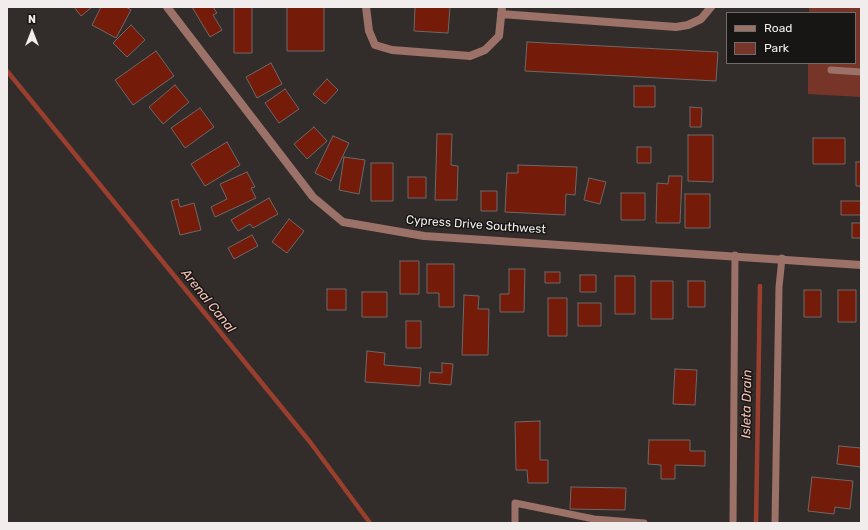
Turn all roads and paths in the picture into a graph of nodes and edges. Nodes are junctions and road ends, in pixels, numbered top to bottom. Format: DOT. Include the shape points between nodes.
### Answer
graph roads {
  1 [pos="167,7"];
  2 [pos="366,7"];
  3 [pos="711,8"];
  4 [pos="501,10"];
  5 [pos="831,70"];
  6 [pos="861,72"];
  7 [pos="735,255"];
  8 [pos="782,258"];
  9 [pos="861,265"];
  10 [pos="515,523"];
  11 [pos="644,523"];
  12 [pos="733,523"];
  13 [pos="775,523"];
  1 -- 7 [label="street, Cypress Drive Southwest" via="313,197 343,222 424,236"];
  2 -- 4 [label="street" via="375,45 392,50 470,56 485,50 499,36"];
  3 -- 4 [label="street" via="700,19 676,27"];
  5 -- 6 [label="lane"];
  7 -- 8 [label="street, Cypress Drive Southwest"];
  7 -- 12 [label="lane"];
  8 -- 9 [label="street, Cypress Drive Southwest"];
  8 -- 13 [label="lane" via="779,287"];
  10 -- 11 [label="lane" via="515,503 594,519"];
}
